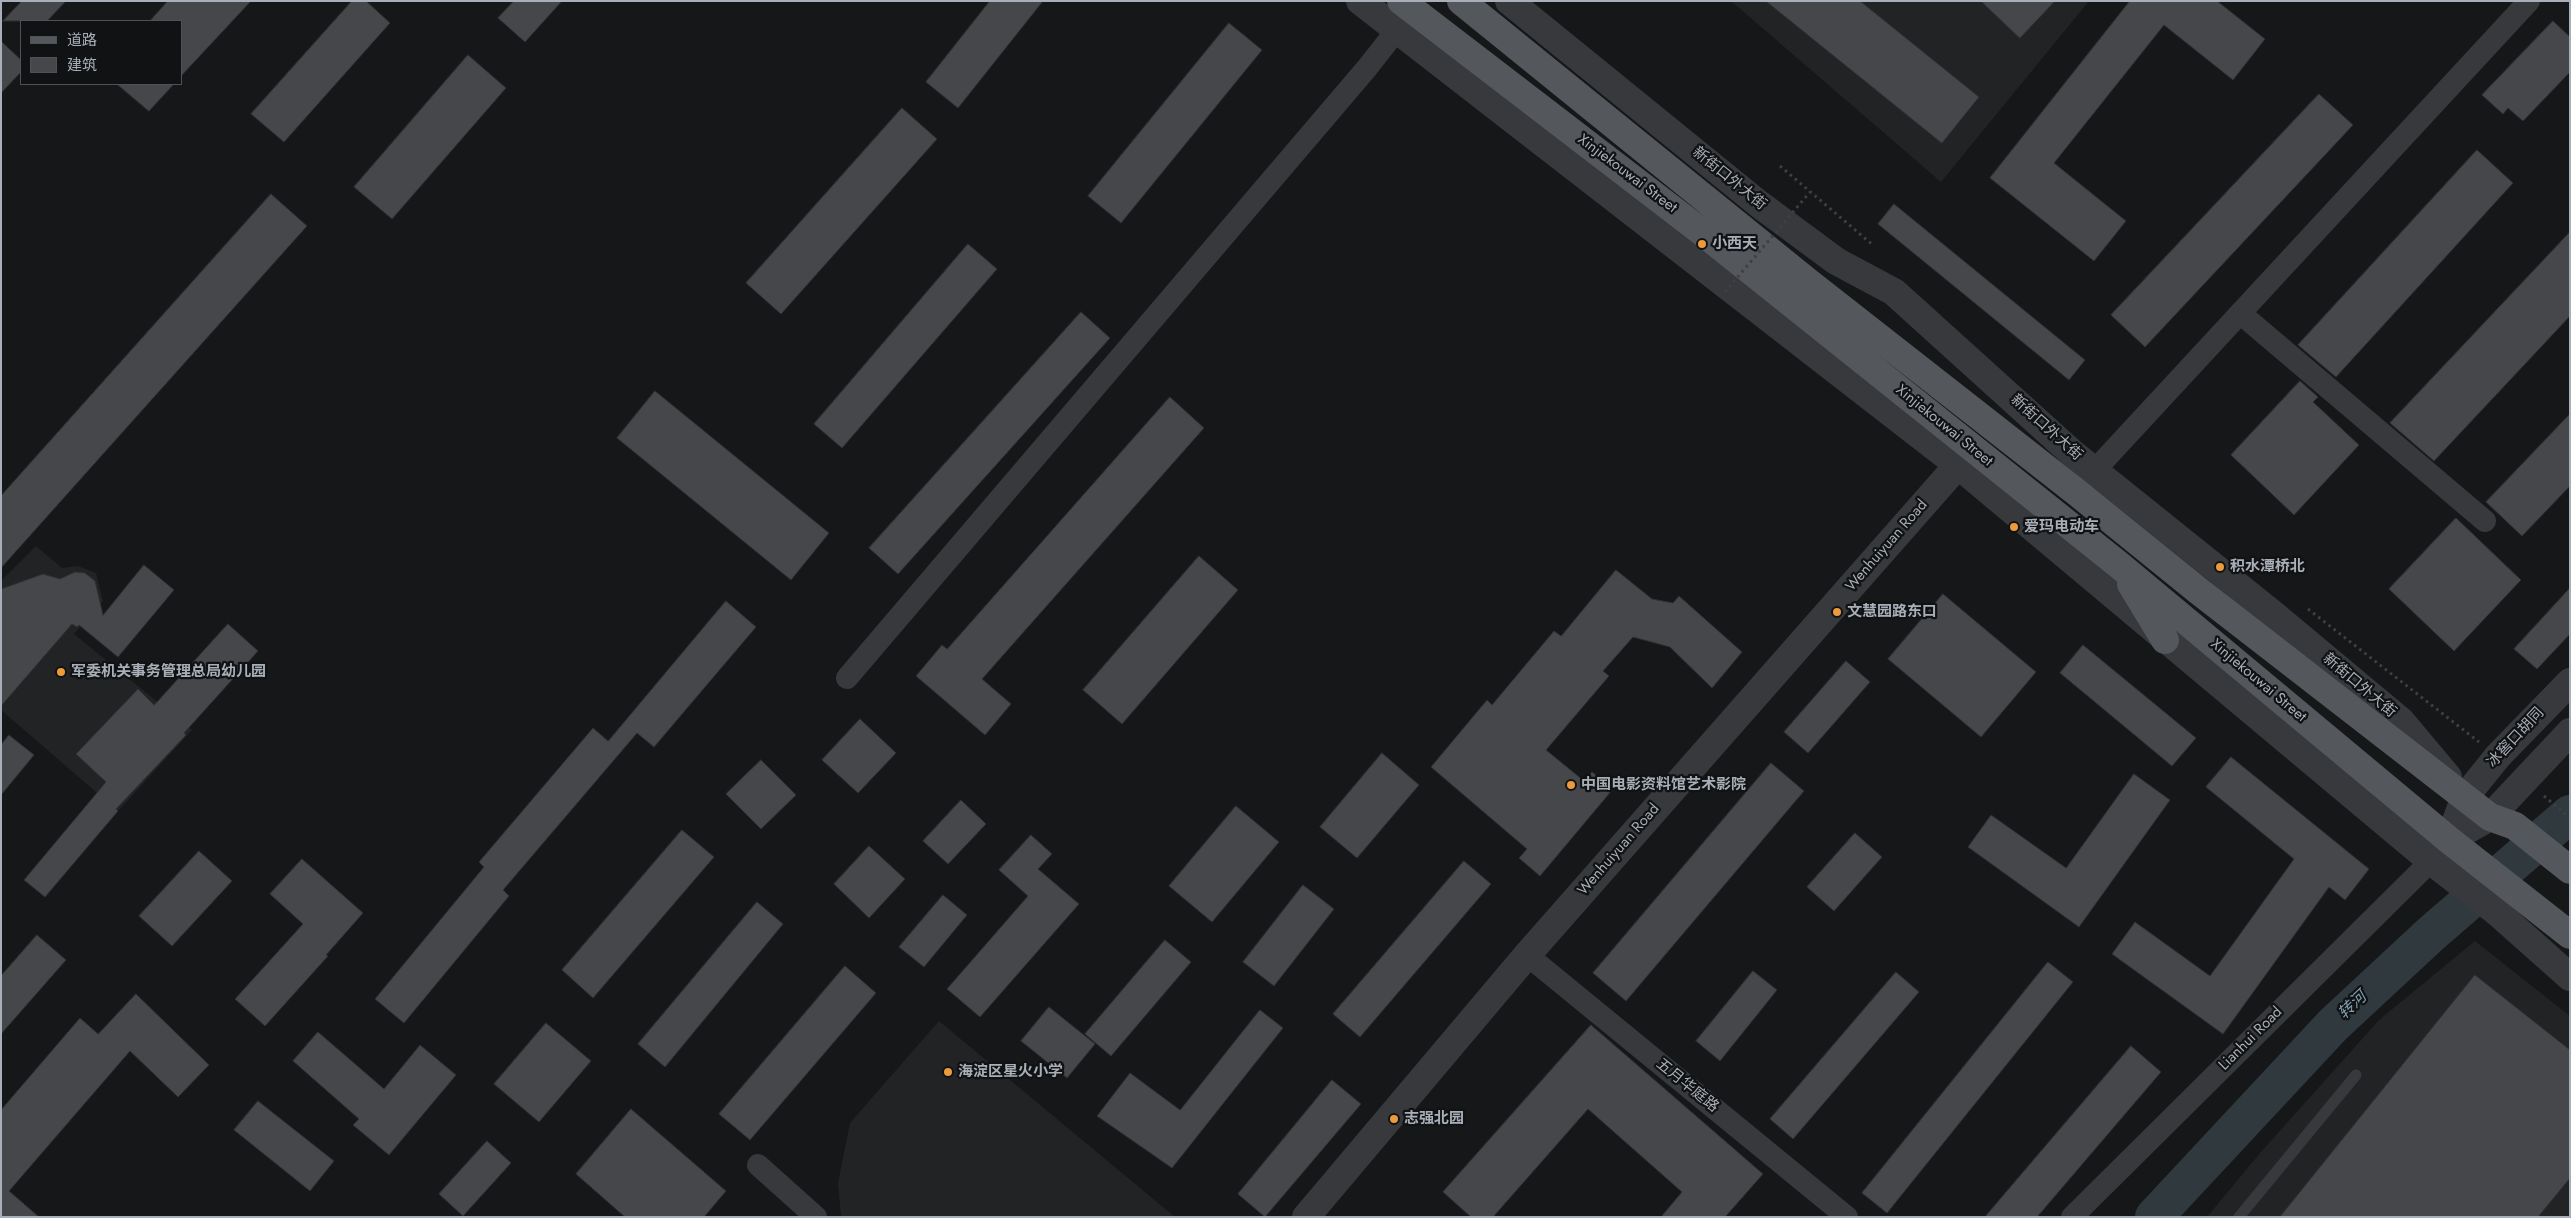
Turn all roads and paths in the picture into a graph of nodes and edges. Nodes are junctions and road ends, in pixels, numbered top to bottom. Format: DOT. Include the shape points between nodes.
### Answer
graph roads {
  1 [pos="1360,1"];
  2 [pos="1509,1"];
  3 [pos="2529,1"];
  4 [pos="1468,4"];
  5 [pos="1403,14"];
  6 [pos="1780,166"];
  7 [pos="1810,192"];
  8 [pos="1874,246"];
  9 [pos="1725,292"];
  10 [pos="2240,314"];
  11 [pos="1958,466"];
  12 [pos="2094,471"];
  13 [pos="2075,490"];
  14 [pos="2485,521"];
  15 [pos="2119,565"];
  16 [pos="2303,606"];
  17 [pos="2165,640"];
  18 [pos="847,678"];
  19 [pos="2570,682"];
  20 [pos="2570,732"];
  21 [pos="2498,756"];
  22 [pos="2524,780"];
  23 [pos="2465,797"];
  24 [pos="2570,818"];
  25 [pos="2503,822"];
  26 [pos="2449,840"];
  27 [pos="2431,861"];
  28 [pos="2562,864"];
  29 [pos="2570,935"];
  30 [pos="1527,955"];
  31 [pos="2570,977"];
  32 [pos="2356,1075"];
  33 [pos="758,1165"];
  34 [pos="816,1217"];
  35 [pos="1306,1217"];
  36 [pos="1847,1217"];
  37 [pos="2072,1217"];
  38 [pos="2239,1217"];
  1 -- 5 [label="street, Xinjiekouwai Street"];
  2 -- 12 [label="street, 新街口外大街" via="1759,204 1836,261 1894,292"];
  3 -- 10 [label="street"];
  4 -- 13 [label="main road, Xinjiekouwai Street" via="1808,282"];
  5 -- 11 [label="street, Xinjiekouwai Street"];
  5 -- 15 [label="main road, Xinjiekouwai Street" via="1702,232"];
  5 -- 18 [label="street" via="1367,68"];
  6 -- 7 [label="path"];
  7 -- 8 [label="path"];
  7 -- 9 [label="path, bridge"];
  10 -- 12 [label="street"];
  10 -- 14 [label="street"];
  11 -- 17 [label="street"];
  11 -- 30 [label="street, Wenhuiyuan Road"];
  12 -- 13 [label="street"];
  12 -- 23 [label="street, 新街口外大街" via="2401,721"];
  13 -- 23 [label="main road, Xinjiekouwai Street" via="2200,592"];
  15 -- 17 [label="main road"];
  15 -- 26 [label="main road, Xinjiekouwai Street"];
  16 -- 21 [label="path"];
  17 -- 27 [label="street"];
  19 -- 21 [label="street, 冰窖口胡同"];
  20 -- 22 [label="street"];
  21 -- 23 [label="street, 冰窖口胡同"];
  22 -- 24 [label="path"];
  22 -- 25 [label="street"];
  23 -- 25 [label="main road, 新街口外大街"];
  23 -- 26 [label="street, 冰窖口胡同"];
  25 -- 26 [label="street"];
  25 -- 28 [label="main road, 新街口外大街"];
  26 -- 27 [label="street"];
  26 -- 29 [label="main road, Xinjiekouwai Street"];
  27 -- 31 [label="street" via="2498,913"];
  27 -- 37 [label="street, Lianhui Road"];
  30 -- 35 [label="street, Wenhuiyuan Road"];
  30 -- 36 [label="street, 五月华庭路"];
  32 -- 38 [label="lane"];
  33 -- 34 [label="street"];
}
